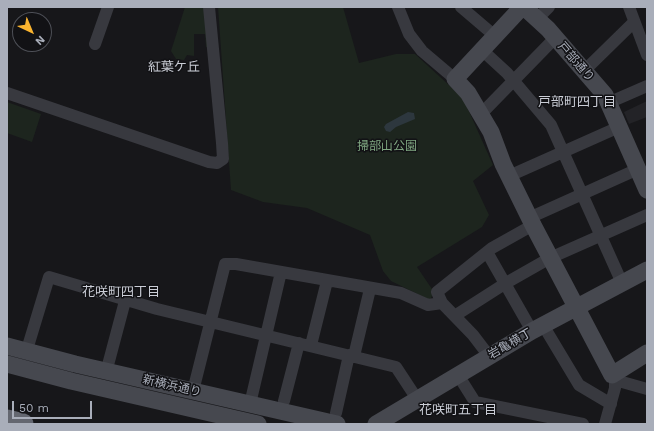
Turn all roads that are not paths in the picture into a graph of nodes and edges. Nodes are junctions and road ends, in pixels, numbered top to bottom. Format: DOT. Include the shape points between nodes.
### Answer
graph roads {
  1 [pos="108,7"];
  2 [pos="208,7"];
  3 [pos="398,7"];
  4 [pos="461,7"];
  5 [pos="523,7"];
  6 [pos="549,7"];
  7 [pos="629,7"];
  8 [pos="537,19"];
  9 [pos="634,22"];
  10 [pos="495,36"];
  11 [pos="555,38"];
  12 [pos="95,44"];
  13 [pos="482,50"];
  14 [pos="647,55"];
  15 [pos="584,71"];
  16 [pos="454,79"];
  17 [pos="513,80"];
  18 [pos="647,86"];
  19 [pos="7,94"];
  20 [pos="608,103"];
  21 [pos="481,114"];
  22 [pos="620,127"];
  23 [pos="563,152"];
  24 [pos="638,169"];
  25 [pos="509,176"];
  26 [pos="647,190"];
  27 [pos="582,194"];
  28 [pos="647,215"];
  29 [pos="531,222"];
  30 [pos="601,236"];
  31 [pos="487,252"];
  32 [pos="550,258"];
  33 [pos="647,270"];
  34 [pos="281,272"];
  35 [pos="327,281"];
  36 [pos="506,283"];
  37 [pos="622,283"];
  38 [pos="370,288"];
  39 [pos="125,301"];
  40 [pos="442,303"];
  41 [pos="575,308"];
  42 [pos="456,315"];
  43 [pos="211,322"];
  44 [pos="537,328"];
  45 [pos="266,335"];
  46 [pos="7,337"];
  47 [pos="299,342"];
  48 [pos="29,343"];
  49 [pos="311,345"];
  50 [pos="7,346"];
  51 [pos="647,353"];
  52 [pos="352,355"];
  53 [pos="489,356"];
  54 [pos="7,364"];
  55 [pos="108,365"];
  56 [pos="458,375"];
  57 [pos="614,378"];
  58 [pos="168,385"];
  59 [pos="647,389"];
  60 [pos="193,391"];
  61 [pos="417,399"];
  62 [pos="284,401"];
  63 [pos="250,404"];
  64 [pos="611,404"];
  65 [pos="337,419"];
  66 [pos="7,420"];
  67 [pos="23,424"];
  68 [pos="258,424"];
  69 [pos="376,424"];
  70 [pos="583,424"];
  71 [pos="605,424"];
  1 -- 12 [label="street"];
  2 -- 19 [label="street" via="223,159 217,163"];
  3 -- 16 [label="street" via="409,34 422,51"];
  4 -- 10 [label="street"];
  5 -- 8 [label="street, 戸部通り"];
  5 -- 10 [label="street"];
  6 -- 8 [label="street"];
  7 -- 9 [label="street"];
  8 -- 11 [label="street, 戸部通り"];
  9 -- 14 [label="street"];
  9 -- 15 [label="street"];
  10 -- 13 [label="street"];
  11 -- 15 [label="street, 戸部通り"];
  11 -- 17 [label="street"];
  13 -- 16 [label="street"];
  13 -- 17 [label="street"];
  15 -- 20 [label="street, 戸部通り" via="605,95"];
  16 -- 21 [label="street" via="468,93"];
  17 -- 21 [label="street"];
  17 -- 23 [label="street" via="551,125"];
  18 -- 20 [label="street"];
  20 -- 22 [label="street, 戸部通り"];
  21 -- 25 [label="street"];
  22 -- 23 [label="street"];
  22 -- 24 [label="street, 戸部通り"];
  23 -- 25 [label="street"];
  23 -- 27 [label="street"];
  24 -- 26 [label="street, 戸部通り"];
  24 -- 27 [label="street"];
  25 -- 29 [label="street"];
  27 -- 29 [label="street"];
  27 -- 30 [label="street"];
  28 -- 30 [label="street"];
  29 -- 31 [label="street"];
  29 -- 32 [label="street"];
  30 -- 32 [label="street"];
  30 -- 37 [label="street"];
  31 -- 36 [label="street"];
  31 -- 40 [label="street" via="438,292"];
  32 -- 36 [label="street"];
  32 -- 41 [label="street"];
  33 -- 37 [label="street, 岩亀横丁"];
  34 -- 35 [label="street"];
  34 -- 43 [label="street" via="225,264"];
  34 -- 45 [label="street"];
  35 -- 38 [label="street"];
  35 -- 49 [label="street"];
  36 -- 42 [label="street"];
  36 -- 44 [label="street"];
  37 -- 41 [label="street, 岩亀横丁"];
  38 -- 40 [label="street" via="401,293 428,305"];
  38 -- 52 [label="street"];
  39 -- 43 [label="street"];
  39 -- 48 [label="street" via="49,277"];
  39 -- 55 [label="street"];
  40 -- 42 [label="street"];
  41 -- 44 [label="street, 岩亀横丁"];
  41 -- 57 [label="street"];
  42 -- 53 [label="street"];
  43 -- 45 [label="street"];
  43 -- 60 [label="street"];
  44 -- 53 [label="street, 岩亀横丁"];
  44 -- 64 [label="street" via="579,385"];
  45 -- 47 [label="street"];
  45 -- 63 [label="street"];
  46 -- 48 [label="street"];
  47 -- 49 [label="street"];
  47 -- 62 [label="street"];
  48 -- 55 [label="street"];
  49 -- 52 [label="street"];
  50 -- 58 [label="street, 新横浜通り"];
  51 -- 57 [label="street"];
  52 -- 61 [label="street" via="396,367"];
  52 -- 65 [label="street"];
  53 -- 56 [label="street, 岩亀横丁"];
  54 -- 68 [label="street, 新横浜通り"];
  55 -- 58 [label="street" via="158,377"];
  56 -- 61 [label="street, 岩亀横丁"];
  56 -- 70 [label="street" via="475,402"];
  57 -- 59 [label="street"];
  57 -- 64 [label="street"];
  58 -- 60 [label="street, 新横浜通り"];
  60 -- 63 [label="street, 新横浜通り"];
  61 -- 69 [label="street, 岩亀横丁"];
  63 -- 65 [label="street, 新横浜通り"];
  64 -- 71 [label="street"];
  66 -- 67 [label="highway"];
}
